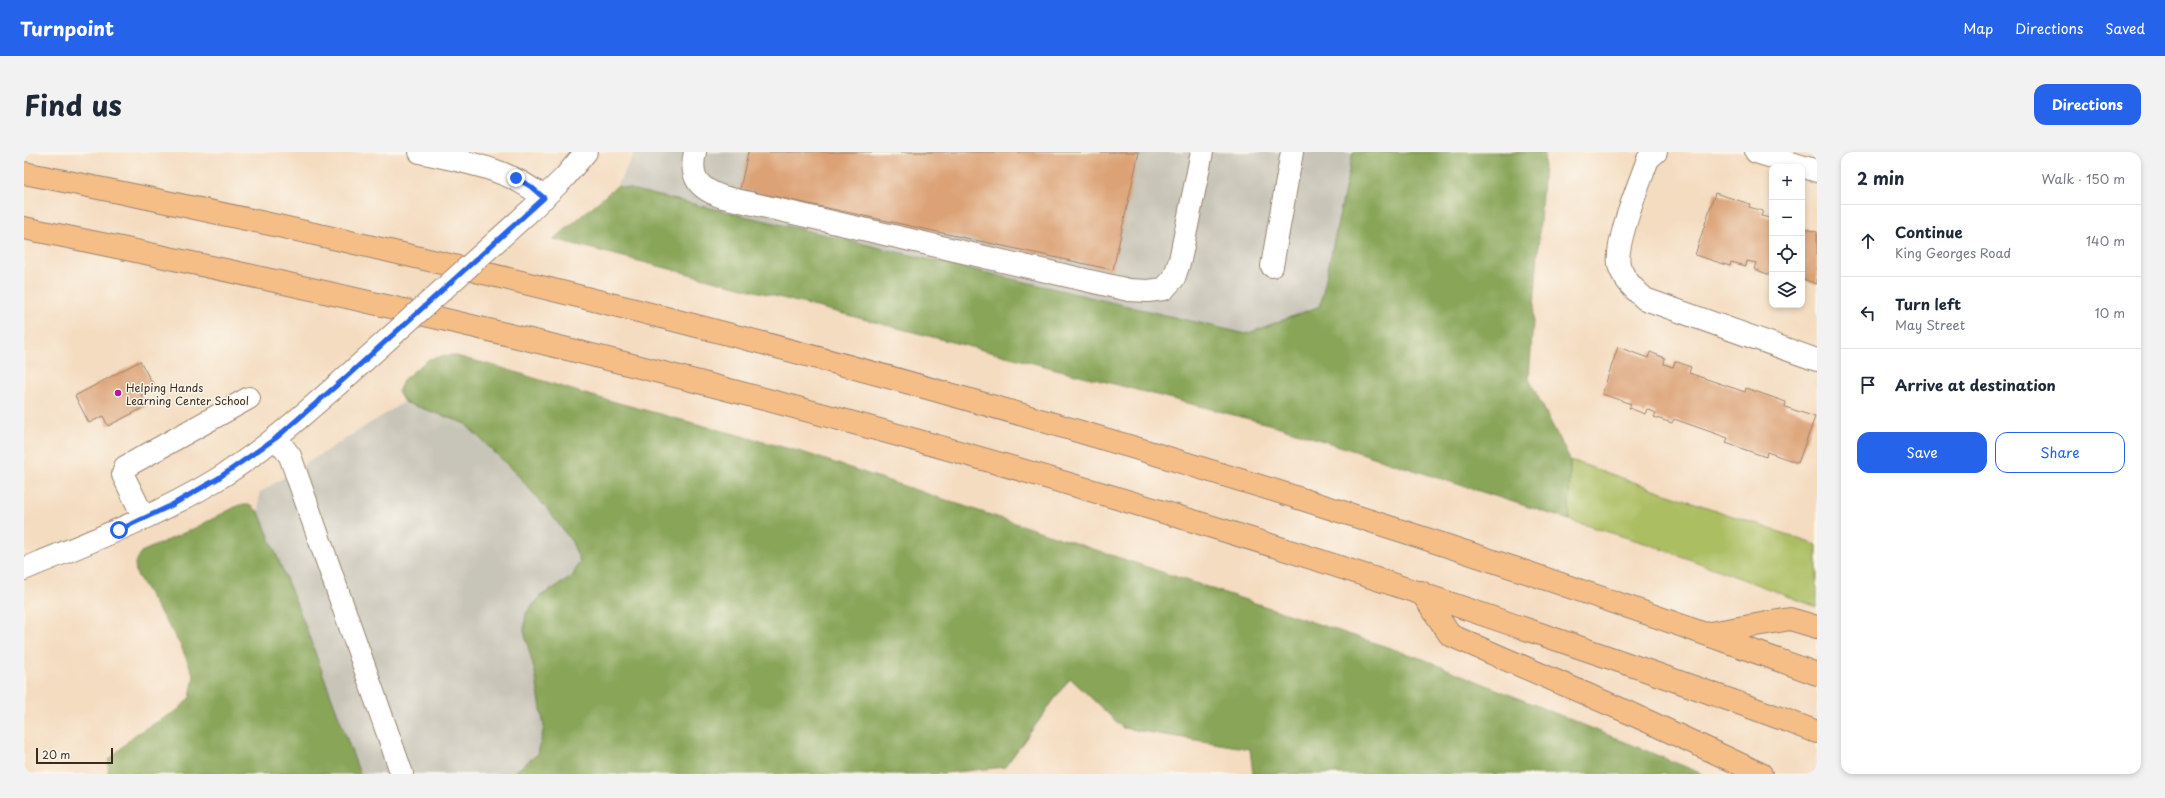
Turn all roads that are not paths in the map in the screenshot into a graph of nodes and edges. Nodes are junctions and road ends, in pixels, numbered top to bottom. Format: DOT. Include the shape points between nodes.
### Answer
graph roads {
  1 [pos="420,152"];
  2 [pos="586,152"];
  3 [pos="695,152"];
  4 [pos="1202,152"];
  5 [pos="1292,152"];
  6 [pos="1656,152"];
  7 [pos="1756,152"];
  8 [pos="1817,171"];
  9 [pos="24,173"];
  10 [pos="537,204"];
  11 [pos="24,228"];
  12 [pos="1272,266"];
  13 [pos="1817,360"];
  14 [pos="249,398"];
  15 [pos="276,438"];
  16 [pos="144,518"];
  17 [pos="24,569"];
  18 [pos="1421,592"];
  19 [pos="1817,627"];
  20 [pos="1709,634"];
  21 [pos="1817,674"];
  22 [pos="1817,732"];
  23 [pos="402,774"];
  24 [pos="1761,774"];
  1 -- 10 [label="street" via="502,172 530,186"];
  2 -- 10 [label="street"];
  3 -- 4 [label="street" via="692,171 701,186 709,192 1112,286 1148,291 1164,289 1174,278"];
  5 -- 12 [label="street"];
  6 -- 13 [label="street" via="1648,159 1619,244 1619,267 1630,285 1645,299"];
  7 -- 8 [label="street"];
  9 -- 20 [label="highway" via="255,220 530,283 806,353 1168,456 1438,542"];
  10 -- 15 [label="street, bridge"];
  11 -- 18 [label="highway" via="373,302 682,377 971,455 1250,537"];
  14 -- 16 [label="street" via="126,467 122,475"];
  15 -- 16 [label="street" via="217,479"];
  15 -- 23 [label="street" via="290,456"];
  16 -- 17 [label="street"];
  18 -- 22 [label="highway"];
  18 -- 24 [label="highway" via="1450,635 1632,714"];
  19 -- 20 [label="highway" via="1790,619"];
  20 -- 21 [label="highway"];
}
